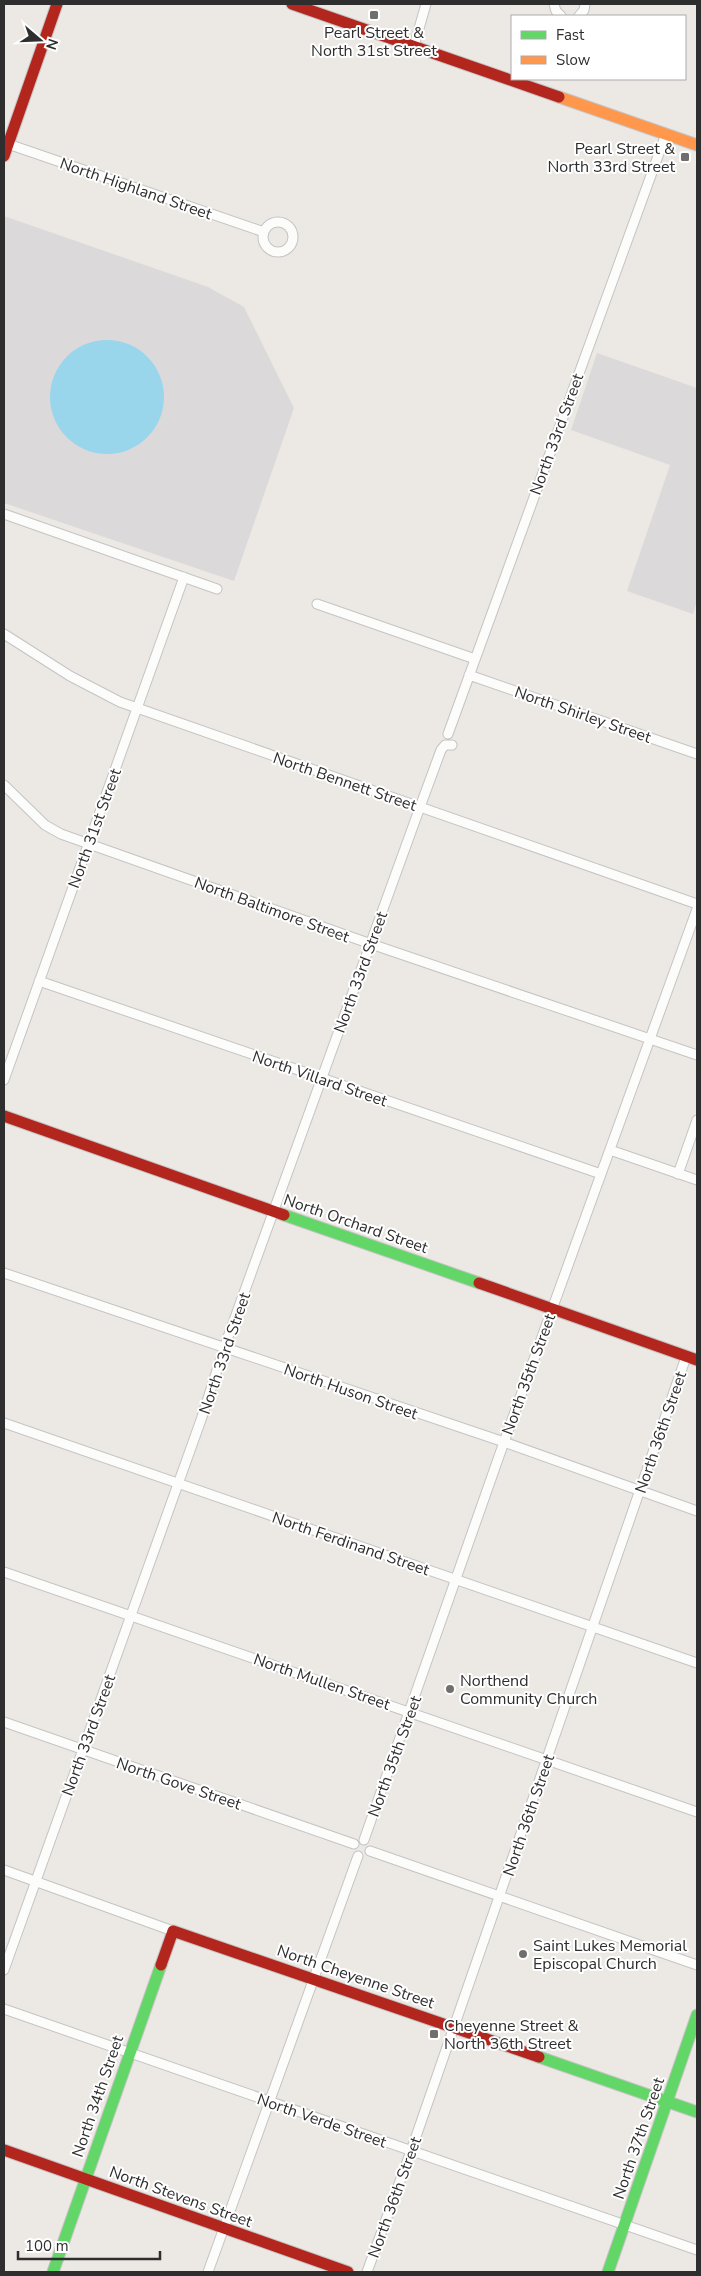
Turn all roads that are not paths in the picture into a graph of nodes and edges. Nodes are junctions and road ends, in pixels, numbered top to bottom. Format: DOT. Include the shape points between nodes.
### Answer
graph roads {
  1 [pos="57,4"];
  2 [pos="292,4"];
  3 [pos="426,4"];
  4 [pos="554,4"];
  5 [pos="585,4"];
  6 [pos="560,15"];
  7 [pos="580,15"];
  8 [pos="414,46"];
  9 [pos="511,80"];
  10 [pos="511,80"];
  11 [pos="666,134"];
  12 [pos="8,144"];
  13 [pos="697,145"];
  14 [pos="4,156"];
  15 [pos="264,232"];
  16 [pos="4,514"];
  17 [pos="184,577"];
  18 [pos="217,589"];
  19 [pos="317,604"];
  20 [pos="4,634"];
  21 [pos="475,659"];
  22 [pos="469,675"];
  23 [pos="136,708"];
  24 [pos="448,734"];
  25 [pos="452,744"];
  26 [pos="697,754"];
  27 [pos="4,785"];
  28 [pos="420,807"];
  29 [pos="89,844"];
  30 [pos="697,904"];
  31 [pos="697,909"];
  32 [pos="370,944"];
  33 [pos="39,981"];
  34 [pos="649,1038"];
  35 [pos="697,1056"];
  36 [pos="322,1078"];
  37 [pos="4,1080"];
  38 [pos="4,1116"];
  39 [pos="697,1120"];
  40 [pos="610,1150"];
  41 [pos="601,1174"];
  42 [pos="678,1174"];
  43 [pos="697,1180"];
  44 [pos="275,1212"];
  45 [pos="4,1272"];
  46 [pos="552,1308"];
  47 [pos="224,1348"];
  48 [pos="692,1359"];
  49 [pos="4,1423"];
  50 [pos="504,1442"];
  51 [pos="178,1484"];
  52 [pos="639,1491"];
  53 [pos="697,1511"];
  54 [pos="4,1572"];
  55 [pos="456,1580"];
  56 [pos="130,1615"];
  57 [pos="593,1628"];
  58 [pos="697,1663"];
  59 [pos="409,1711"];
  60 [pos="4,1722"];
  61 [pos="82,1750"];
  62 [pos="547,1761"];
  63 [pos="697,1812"];
  64 [pos="364,1840"];
  65 [pos="354,1844"];
  66 [pos="370,1851"];
  67 [pos="358,1856"];
  68 [pos="4,1870"];
  69 [pos="35,1882"];
  70 [pos="499,1897"];
  71 [pos="173,1931"];
  72 [pos="697,1964"];
  73 [pos="4,1970"];
  74 [pos="314,1978"];
  75 [pos="4,2009"];
  76 [pos="697,2015"];
  77 [pos="454,2028"];
  78 [pos="130,2053"];
  79 [pos="270,2102"];
  80 [pos="668,2102"];
  81 [pos="697,2112"];
  82 [pos="4,2150"];
  83 [pos="411,2152"];
  84 [pos="85,2179"];
  85 [pos="625,2224"];
  86 [pos="224,2228"];
  87 [pos="697,2250"];
  88 [pos="53,2272"];
  89 [pos="208,2272"];
  90 [pos="348,2272"];
  91 [pos="367,2272"];
  92 [pos="608,2272"];
  1 -- 12 [label="street"];
  2 -- 8 [label="street"];
  3 -- 8 [label="street"];
  4 -- 6 [label="street"];
  5 -- 7 [label="street"];
  8 -- 10 [label="street"];
  9 -- 11 [label="street"];
  11 -- 13 [label="street"];
  11 -- 21 [label="street, North 33rd Street"];
  12 -- 14 [label="street"];
  12 -- 15 [label="street, North Highland Street"];
  16 -- 17 [label="street"];
  17 -- 18 [label="street"];
  17 -- 23 [label="street, North 31st Street"];
  19 -- 21 [label="street"];
  20 -- 23 [label="street, North Bennett Street" via="94,690"];
  21 -- 22 [label="street, North 33rd Street"];
  22 -- 24 [label="street, North 33rd Street"];
  22 -- 26 [label="street, North Shirley Street"];
  23 -- 28 [label="street, North Bennett Street"];
  23 -- 29 [label="street, North 31st Street"];
  25 -- 28 [label="street, North 33rd Street" via="441,750"];
  27 -- 29 [label="street, North Baltimore Street" via="44,825"];
  28 -- 30 [label="street, North Bennett Street"];
  28 -- 32 [label="street, North 33rd Street"];
  29 -- 32 [label="street, North Baltimore Street"];
  29 -- 33 [label="street, North 31st Street"];
  31 -- 34 [label="street, North 35th Street"];
  32 -- 34 [label="street, North Baltimore Street"];
  32 -- 36 [label="street, North 33rd Street"];
  33 -- 36 [label="street, North Villard Street"];
  33 -- 37 [label="street, North 31st Street"];
  34 -- 35 [label="street, North Baltimore Street"];
  34 -- 40 [label="street, North 35th Street"];
  36 -- 41 [label="street, North Villard Street"];
  36 -- 44 [label="street, North 33rd Street"];
  38 -- 44 [label="street, North Orchard Street"];
  39 -- 42 [label="street"];
  40 -- 41 [label="street, North 35th Street"];
  40 -- 42 [label="street"];
  41 -- 46 [label="street, North 35th Street"];
  42 -- 43 [label="street"];
  44 -- 46 [label="street, North Orchard Street"];
  44 -- 47 [label="street, North 33rd Street"];
  45 -- 47 [label="street, North Huson Street"];
  46 -- 48 [label="street, North Orchard Street"];
  46 -- 50 [label="street, North 35th Street"];
  47 -- 50 [label="street, North Huson Street"];
  47 -- 51 [label="street, North 33rd Street"];
  48 -- 52 [label="street, North 36th Street"];
  49 -- 51 [label="street, North Ferdinand Street"];
  50 -- 52 [label="street, North Huson Street"];
  50 -- 55 [label="street, North 35th Street"];
  51 -- 55 [label="street, North Ferdinand Street"];
  51 -- 56 [label="street, North 33rd Street"];
  52 -- 53 [label="street, North Huson Street"];
  52 -- 57 [label="street, North 36th Street"];
  54 -- 56 [label="street, North Mullen Street"];
  55 -- 57 [label="street, North Ferdinand Street"];
  55 -- 59 [label="street, North 35th Street"];
  56 -- 59 [label="street, North Mullen Street"];
  56 -- 61 [label="street, North 33rd Street"];
  57 -- 58 [label="street, North Ferdinand Street"];
  57 -- 62 [label="street, North 36th Street"];
  59 -- 62 [label="street, North Mullen Street"];
  59 -- 64 [label="street, North 35th Street"];
  60 -- 61 [label="street, North Gove Street"];
  61 -- 65 [label="street, North Gove Street"];
  61 -- 69 [label="street, North 33rd Street"];
  62 -- 63 [label="street, North Mullen Street"];
  62 -- 70 [label="street, North 36th Street"];
  64 -- 65 [label="street"];
  64 -- 66 [label="street" via="370,1845"];
  65 -- 67 [label="street"];
  66 -- 67 [label="street" via="367,1855"];
  66 -- 70 [label="street"];
  67 -- 74 [label="street"];
  68 -- 69 [label="street, North Cheyenne Street"];
  69 -- 71 [label="street, North Cheyenne Street"];
  69 -- 73 [label="street, North 33rd Street"];
  70 -- 72 [label="street"];
  70 -- 77 [label="street, North 36th Street"];
  71 -- 74 [label="street, North Cheyenne Street"];
  71 -- 78 [label="street, North 34th Street"];
  74 -- 77 [label="street, North Cheyenne Street"];
  74 -- 79 [label="street"];
  75 -- 78 [label="street, North Verde Street"];
  76 -- 80 [label="street, North 37th Street"];
  77 -- 80 [label="street, North Cheyenne Street"];
  77 -- 83 [label="street, North 36th Street"];
  78 -- 79 [label="street, North Verde Street"];
  78 -- 84 [label="street, North 34th Street"];
  79 -- 83 [label="street, North Verde Street"];
  79 -- 86 [label="street"];
  80 -- 81 [label="street, North Cheyenne Street"];
  80 -- 85 [label="street, North 37th Street"];
  82 -- 84 [label="street, North Stevens Street"];
  83 -- 85 [label="street, North Verde Street"];
  83 -- 91 [label="street, North 36th Street"];
  84 -- 86 [label="street, North Stevens Street"];
  84 -- 88 [label="street, North 34th Street"];
  85 -- 87 [label="street, North Verde Street"];
  85 -- 92 [label="street, North 37th Street"];
  86 -- 89 [label="street"];
  86 -- 90 [label="street, North Stevens Street"];
}
